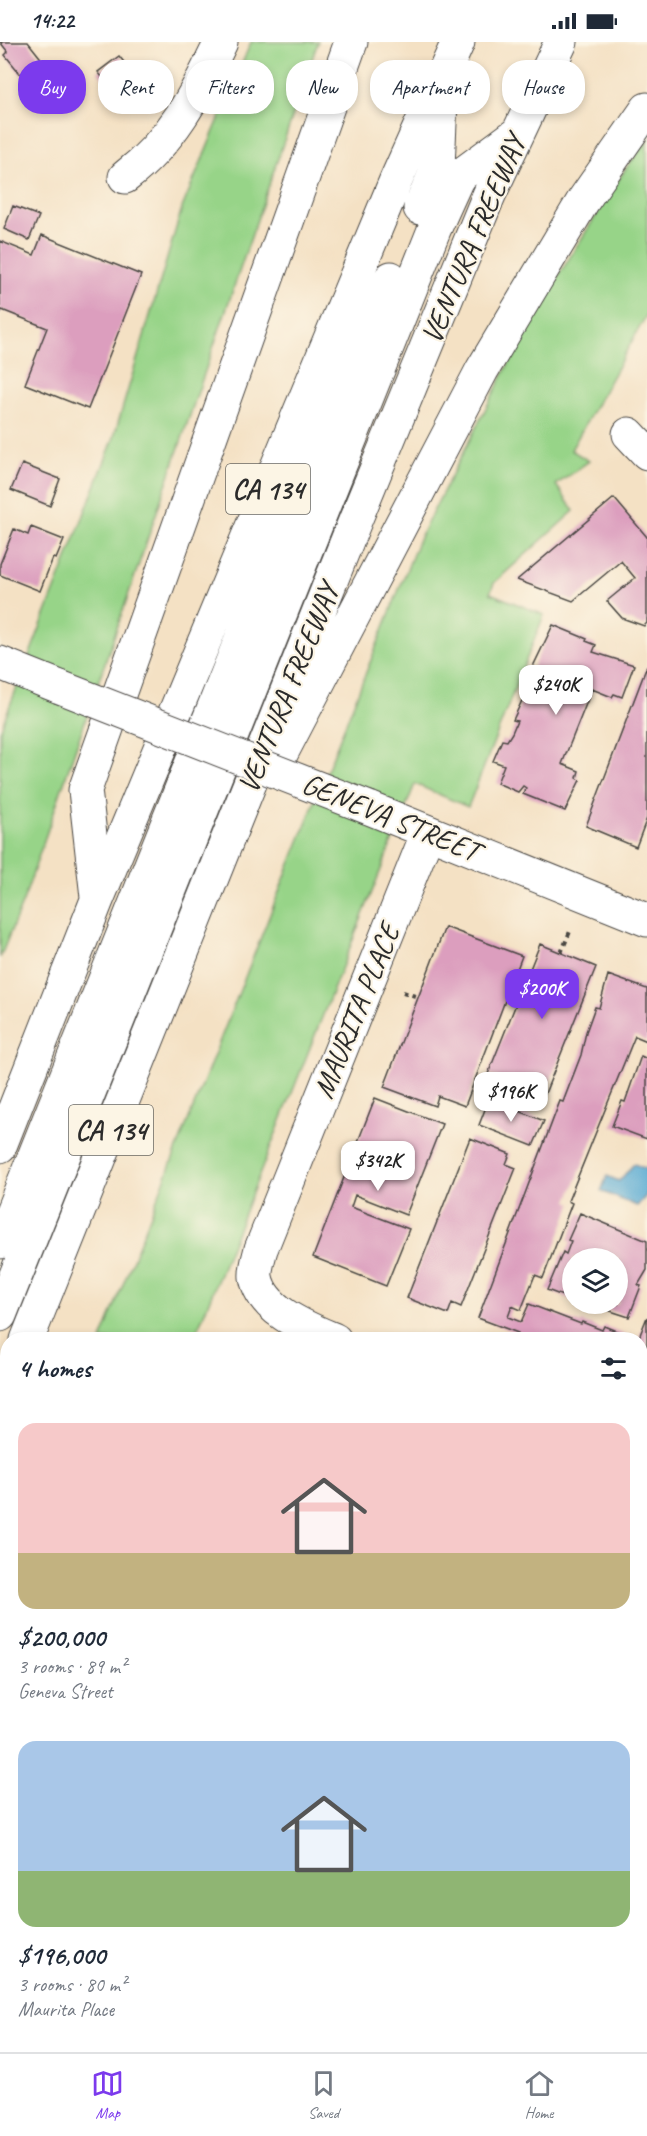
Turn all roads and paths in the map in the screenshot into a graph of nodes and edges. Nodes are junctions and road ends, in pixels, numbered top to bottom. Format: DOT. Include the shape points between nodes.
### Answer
graph roads {
  1 [pos="221,42"];
  2 [pos="351,42"];
  3 [pos="458,42"];
  4 [pos="561,42"];
  5 [pos="450,60"];
  6 [pos="647,108"];
  7 [pos="426,114"];
  8 [pos="440,114"];
  9 [pos="519,132"];
  10 [pos="125,177"];
  11 [pos="0,663"];
  12 [pos="428,832"];
  13 [pos="97,900"];
  14 [pos="195,920"];
  15 [pos="647,920"];
  16 [pos="571,929"];
  17 [pos="561,953"];
  18 [pos="403,992"];
  19 [pos="418,997"];
  20 [pos="0,1146"];
  21 [pos="0,1242"];
  22 [pos="0,1315"];
  23 [pos="30,1332"];
  24 [pos="316,1332"];
  1 -- 10 [label="main road" via="181,120 151,156"];
  2 -- 13 [label="main road" via="85,790"];
  3 -- 5 [label="main road, CA 134"];
  4 -- 9 [label="main road, VENTURA FREEWAY / CA 134"];
  6 -- 14 [label="main road" via="583,201 482,370"];
  7 -- 13 [label="main road, CA 134"];
  8 -- 21 [label="main road" via="438,166 304,482"];
  9 -- 14 [label="main road, VENTURA FREEWAY / CA 134" via="489,195"];
  9 -- 22 [label="main road" via="458,177 434,230"];
  11 -- 12 [label="main road, GENEVA STREET, bridge"];
  12 -- 15 [label="main road, GENEVA STREET"];
  12 -- 24 [label="main road, MAURITA PLACE" via="261,1249 256,1276 262,1293 279,1311"];
  13 -- 20 [label="main road, CA 134"];
  14 -- 23 [label="main road, VENTURA FREEWAY / CA 134"];
  16 -- 17 [label="path"];
  18 -- 19 [label="path"];
}
